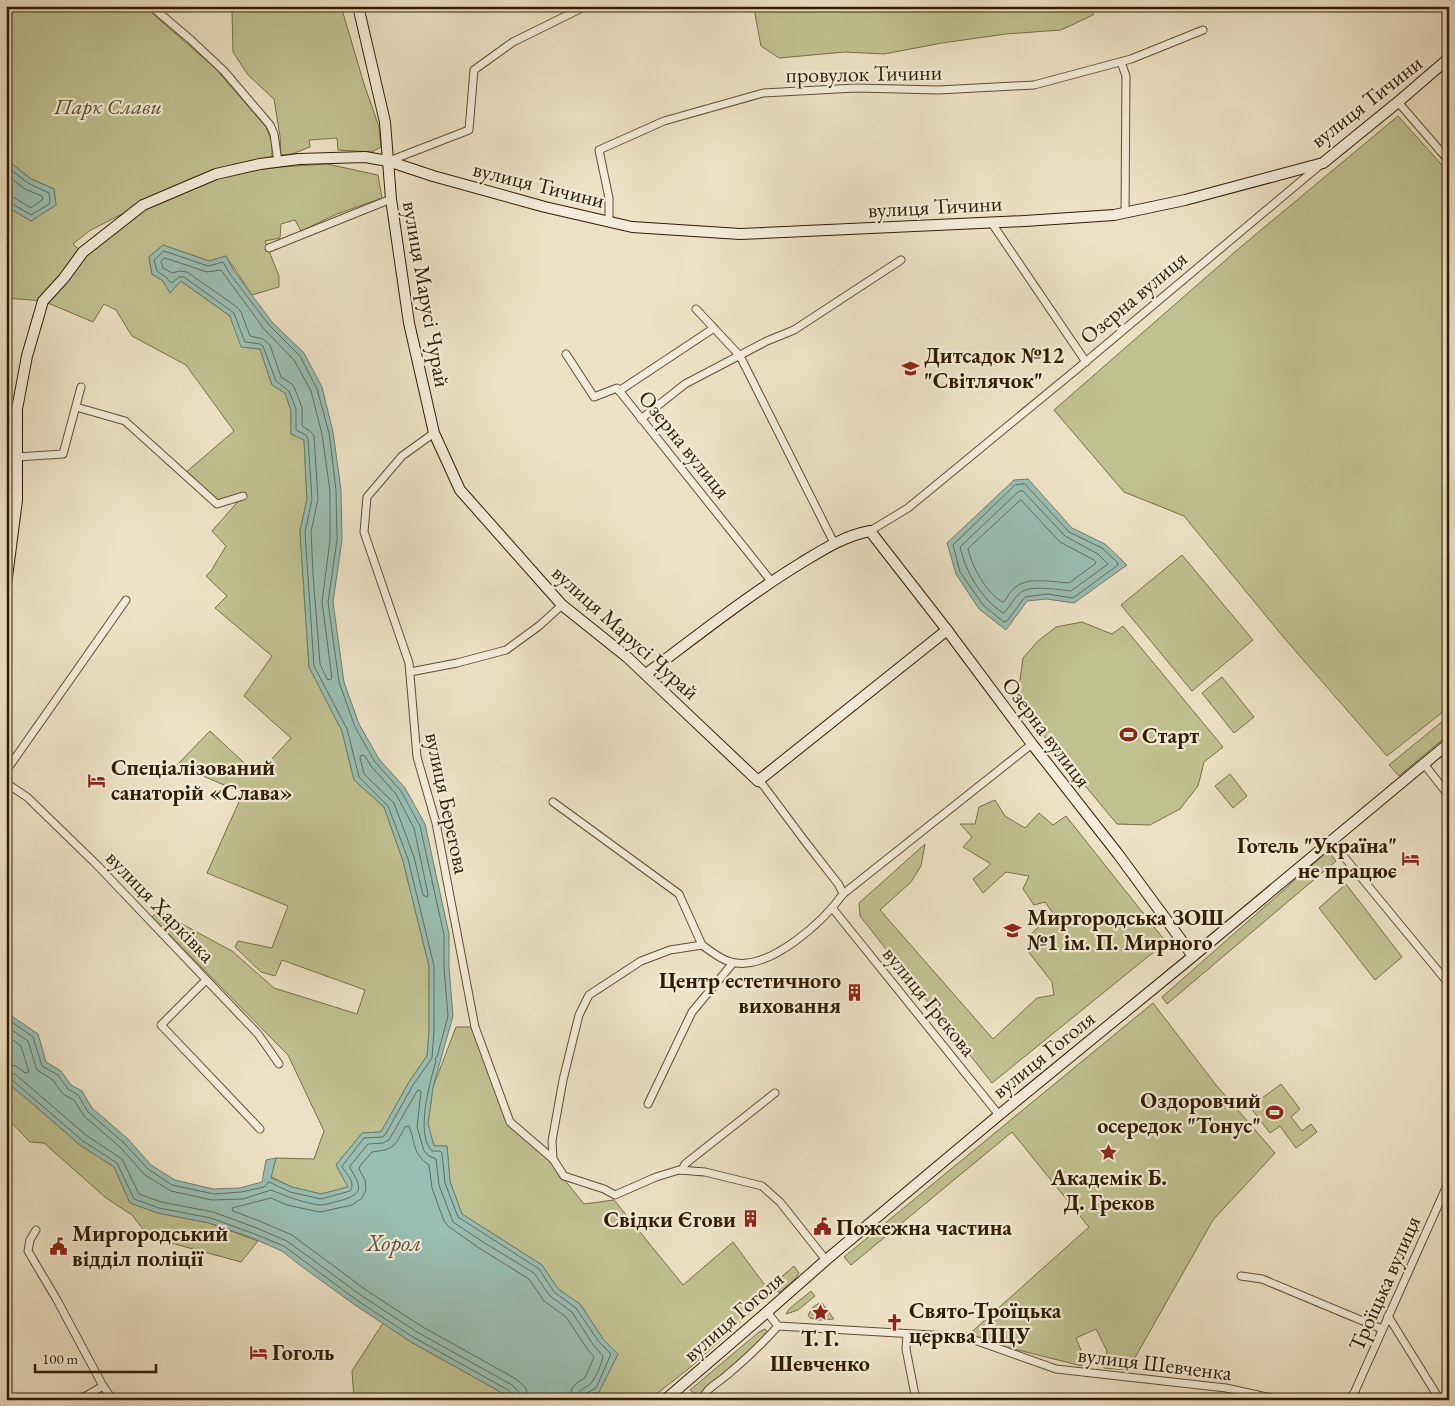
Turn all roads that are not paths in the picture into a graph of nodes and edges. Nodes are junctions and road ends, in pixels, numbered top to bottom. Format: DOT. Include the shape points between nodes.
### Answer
graph roads {
  1 [pos="151,6"];
  2 [pos="358,6"];
  3 [pos="586,6"];
  4 [pos="1204,30"];
  5 [pos="1449,58"];
  6 [pos="1121,62"];
  7 [pos="1398,102"];
  8 [pos="388,161"];
  9 [pos="1449,161"];
  10 [pos="278,162"];
  11 [pos="1323,163"];
  12 [pos="391,199"];
  13 [pos="1125,212"];
  14 [pos="609,221"];
  15 [pos="991,222"];
  16 [pos="270,248"];
  17 [pos="902,260"];
  18 [pos="696,308"];
  19 [pos="714,328"];
  20 [pos="566,354"];
  21 [pos="740,356"];
  22 [pos="1086,362"];
  23 [pos="81,387"];
  24 [pos="619,391"];
  25 [pos="76,407"];
  26 [pos="641,420"];
  27 [pos="434,433"];
  28 [pos="17,458"];
  29 [pos="243,496"];
  30 [pos="870,531"];
  31 [pos="834,543"];
  32 [pos="771,581"];
  33 [pos="6,586"];
  34 [pos="126,600"];
  35 [pos="562,606"];
  36 [pos="947,630"];
  37 [pos="410,672"];
  38 [pos="646,674"];
  39 [pos="1449,743"];
  40 [pos="1032,744"];
  41 [pos="1424,764"];
  42 [pos="6,772"];
  43 [pos="758,781"];
  44 [pos="6,783"];
  45 [pos="1449,796"];
  46 [pos="553,802"];
  47 [pos="1331,840"];
  48 [pos="843,894"];
  49 [pos="833,909"];
  50 [pos="702,945"];
  51 [pos="1193,956"];
  52 [pos="734,963"];
  53 [pos="206,980"];
  54 [pos="1449,984"];
  55 [pos="279,1064"];
  56 [pos="774,1092"];
  57 [pos="648,1104"];
  58 [pos="999,1115"];
  59 [pos="260,1129"];
  60 [pos="553,1159"];
  61 [pos="682,1170"];
  62 [pos="1449,1181"];
  63 [pos="36,1230"];
  64 [pos="826,1260"];
  65 [pos="1241,1276"];
  66 [pos="768,1312"];
  67 [pos="1388,1316"];
  68 [pos="778,1326"];
  69 [pos="1382,1329"];
  70 [pos="906,1334"];
  71 [pos="103,1386"];
  72 [pos="1352,1397"];
  73 [pos="78,1400"];
  74 [pos="113,1400"];
  75 [pos="665,1400"];
  76 [pos="702,1400"];
  77 [pos="916,1400"];
  78 [pos="1281,1400"];
  79 [pos="1363,1400"];
  80 [pos="1440,1400"];
  1 -- 10 [label="street" via="224,71 270,125"];
  2 -- 8 [label="street, вулиця Марусі Чурай" via="385,122"];
  3 -- 8 [label="street" via="513,42 474,70 469,130"];
  4 -- 6 [label="street, провулок Тичини"];
  5 -- 7 [label="street, вулиця Тичини"];
  6 -- 13 [label="street" via="1126,76"];
  6 -- 14 [label="street, провулок Тичини" via="1034,85 763,93 664,121 598,150 609,198"];
  7 -- 9 [label="street"];
  7 -- 11 [label="street, вулиця Тичини"];
  8 -- 10 [label="street" via="343,157"];
  8 -- 12 [label="street, вулиця Марусі Чурай"];
  8 -- 14 [label="street, вулиця Тичини" via="545,207"];
  10 -- 28 [label="street" via="216,174 143,205 82,252 44,300 27,356 16,409"];
  11 -- 13 [label="street, вулиця Тичини" via="1185,200"];
  11 -- 22 [label="street, Озерна вулиця"];
  12 -- 16 [label="street"];
  12 -- 27 [label="street, вулиця Марусі Чурай" via="408,323"];
  13 -- 15 [label="street, вулиця Тичини"];
  14 -- 15 [label="street, вулиця Тичини" via="632,226 740,234"];
  15 -- 22 [label="street"];
  17 -- 21 [label="street" via="794,330 767,340"];
  18 -- 19 [label="street"];
  19 -- 21 [label="street"];
  19 -- 24 [label="street"];
  20 -- 24 [label="street, Озерна вулиця" via="594,397 617,388"];
  21 -- 26 [label="street" via="685,384"];
  21 -- 31 [label="street"];
  22 -- 30 [label="street, Озерна вулиця" via="908,508"];
  23 -- 25 [label="street"];
  24 -- 26 [label="street, Озерна вулиця"];
  25 -- 28 [label="street" via="63,454"];
  25 -- 29 [label="street" via="125,421 217,504"];
  26 -- 32 [label="street, Озерна вулиця"];
  27 -- 35 [label="street, вулиця Марусі Чурай" via="460,490"];
  27 -- 37 [label="street, вулиця Берегова" via="402,456 368,496 364,532"];
  28 -- 33 [label="street" via="17,500"];
  30 -- 31 [label="street, Озерна вулиця"];
  30 -- 36 [label="street, Озерна вулиця"];
  31 -- 32 [label="street, Озерна вулиця"];
  32 -- 38 [label="street, Озерна вулиця"];
  34 -- 42 [label="street"];
  35 -- 37 [label="street" via="506,650"];
  35 -- 38 [label="street, вулиця Марусі Чурай"];
  36 -- 40 [label="street, Озерна вулиця"];
  36 -- 43 [label="street"];
  37 -- 60 [label="street, вулиця Берегова" via="417,757 436,823 475,1028 510,1122"];
  38 -- 43 [label="street, вулиця Марусі Чурай"];
  39 -- 41 [label="street, вулиця Гоголя"];
  40 -- 48 [label="street"];
  40 -- 51 [label="street, Озерна вулиця"];
  41 -- 45 [label="street"];
  41 -- 47 [label="street, вулиця Гоголя"];
  43 -- 48 [label="street, вулиця Марусі Чурай"];
  44 -- 53 [label="street, вулиця Харківка" via="27,797 96,864"];
  46 -- 50 [label="street" via="678,894"];
  47 -- 51 [label="street, вулиця Гоголя"];
  47 -- 54 [label="street"];
  48 -- 49 [label="street"];
  49 -- 52 [label="street" via="786,949 749,964"];
  49 -- 58 [label="street, вулиця Грекова"];
  50 -- 52 [label="street"];
  50 -- 60 [label="street" via="670,950 641,962 589,995 578,1015 563,1080 552,1141"];
  51 -- 58 [label="street, вулиця Гоголя"];
  52 -- 57 [label="street" via="692,1012"];
  53 -- 55 [label="street, вулиця Харківка" via="258,1034"];
  53 -- 59 [label="street" via="161,1025"];
  56 -- 61 [label="street" via="685,1164"];
  58 -- 64 [label="street, вулиця Гоголя"];
  60 -- 61 [label="street, вулиця Берегова" via="564,1176 615,1195 656,1177"];
  61 -- 64 [label="street" via="705,1172 762,1186 780,1202"];
  62 -- 67 [label="street, Троїцька вулиця"];
  63 -- 71 [label="street" via="28,1252"];
  64 -- 66 [label="street, вулиця Гоголя"];
  65 -- 69 [label="street" via="1262,1279"];
  66 -- 68 [label="street"];
  66 -- 75 [label="street, вулиця Гоголя"];
  67 -- 69 [label="street, Троїцька вулиця"];
  67 -- 80 [label="street"];
  68 -- 70 [label="street, вулиця Шевченка"];
  68 -- 76 [label="street" via="705,1392"];
  69 -- 72 [label="street, Троїцька вулиця"];
  70 -- 77 [label="street"];
  70 -- 78 [label="street, вулиця Шевченка" via="966,1337 1056,1369 1226,1388"];
  71 -- 73 [label="street"];
  71 -- 74 [label="street"];
  72 -- 79 [label="street"];
}
